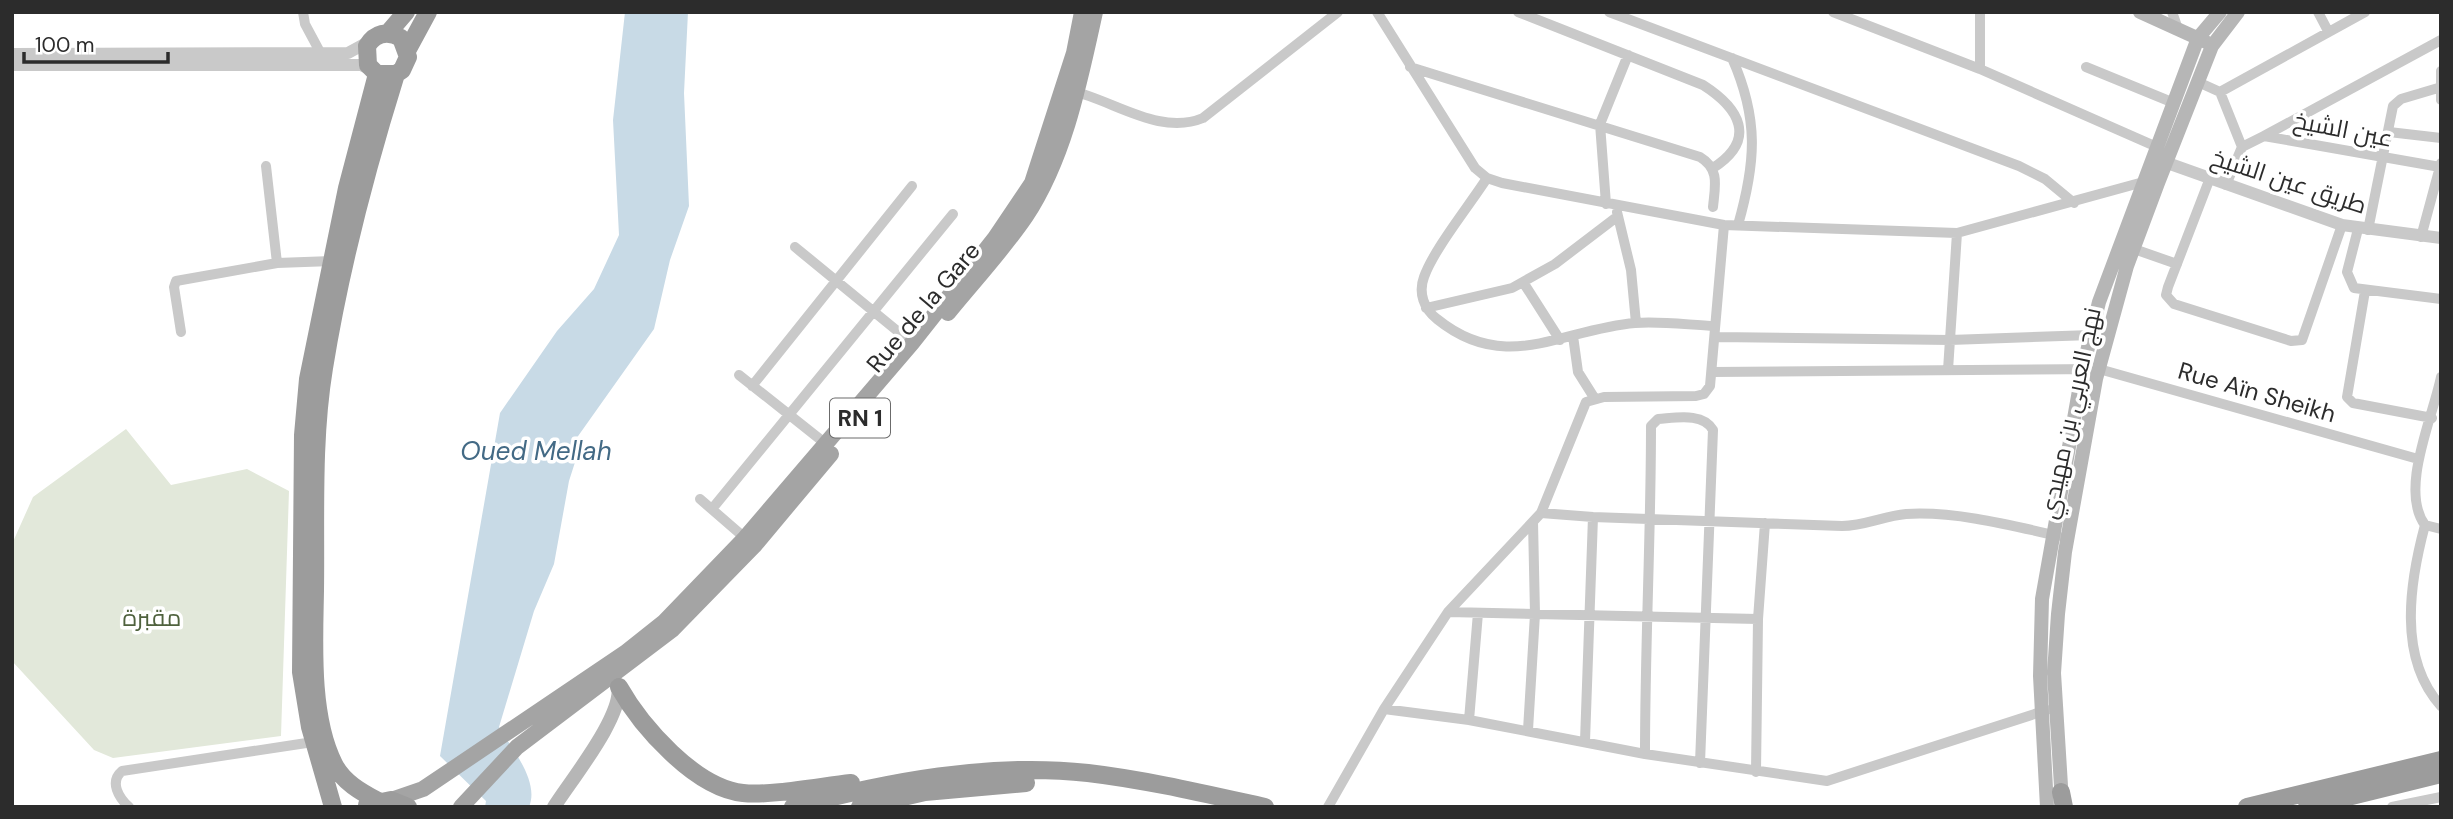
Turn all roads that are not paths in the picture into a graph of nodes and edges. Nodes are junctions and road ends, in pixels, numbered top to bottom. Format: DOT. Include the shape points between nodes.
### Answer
graph roads {
  1 [pos="303,12"];
  2 [pos="406,12"];
  3 [pos="428,12"];
  4 [pos="1082,12"];
  5 [pos="1095,12"];
  6 [pos="1338,12"];
  7 [pos="1377,12"];
  8 [pos="1518,12"];
  9 [pos="1609,12"];
  10 [pos="1833,12"];
  11 [pos="1980,12"];
  12 [pos="2140,12"];
  13 [pos="2172,12"];
  14 [pos="2220,12"];
  15 [pos="2238,12"];
  16 [pos="2318,12"];
  17 [pos="2365,12"];
  18 [pos="1855,16"];
  19 [pos="2178,29"];
  20 [pos="2328,31"];
  21 [pos="388,33"];
  22 [pos="2198,38"];
  23 [pos="2441,40"];
  24 [pos="370,41"];
  25 [pos="2212,46"];
  26 [pos="408,49"];
  27 [pos="320,52"];
  28 [pos="12,54"];
  29 [pos="1628,55"];
  30 [pos="1732,58"];
  31 [pos="12,65"];
  32 [pos="1410,67"];
  33 [pos="2087,67"];
  34 [pos="1980,69"];
  35 [pos="2441,71"];
  36 [pos="374,72"];
  37 [pos="396,74"];
  38 [pos="2198,82"];
  39 [pos="2438,88"];
  40 [pos="1070,91"];
  41 [pos="2220,92"];
  42 [pos="2441,100"];
  43 [pos="2174,103"];
  44 [pos="1600,124"];
  45 [pos="2389,132"];
  46 [pos="2264,135"];
  47 [pos="2441,138"];
  48 [pos="2242,147"];
  49 [pos="2159,156"];
  50 [pos="2384,159"];
  51 [pos="2440,165"];
  52 [pos="266,166"];
  53 [pos="1713,168"];
  54 [pos="1487,178"];
  55 [pos="2210,178"];
  56 [pos="2151,182"];
  57 [pos="2226,185"];
  58 [pos="912,186"];
  59 [pos="2074,203"];
  60 [pos="1713,206"];
  61 [pos="1613,208"];
  62 [pos="953,214"];
  63 [pos="1724,225"];
  64 [pos="1738,225"];
  65 [pos="2342,225"];
  66 [pos="2363,230"];
  67 [pos="1957,233"];
  68 [pos="2421,237"];
  69 [pos="2441,238"];
  70 [pos="795,247"];
  71 [pos="2134,249"];
  72 [pos="331,261"];
  73 [pos="277,263"];
  74 [pos="2177,264"];
  75 [pos="1523,282"];
  76 [pos="837,283"];
  77 [pos="2365,291"];
  78 [pos="2441,299"];
  79 [pos="1426,308"];
  80 [pos="872,312"];
  81 [pos="1636,323"];
  82 [pos="181,332"];
  83 [pos="1715,332"];
  84 [pos="2091,335"];
  85 [pos="1573,336"];
  86 [pos="1560,340"];
  87 [pos="1950,340"];
  88 [pos="912,343"];
  89 [pos="2083,368"];
  90 [pos="2099,369"];
  91 [pos="1948,370"];
  92 [pos="1712,372"];
  93 [pos="739,375"];
  94 [pos="2441,377"];
  95 [pos="752,386"];
  96 [pos="1595,398"];
  97 [pos="2435,413"];
  98 [pos="789,416"];
  99 [pos="826,444"];
  100 [pos="2418,459"];
  101 [pos="700,499"];
  102 [pos="712,509"];
  103 [pos="1541,513"];
  104 [pos="2064,515"];
  105 [pos="1593,517"];
  106 [pos="1651,519"];
  107 [pos="1710,521"];
  108 [pos="1533,522"];
  109 [pos="1765,523"];
  110 [pos="2425,525"];
  111 [pos="2441,528"];
  112 [pos="2060,537"];
  113 [pos="745,538"];
  114 [pos="1448,612"];
  115 [pos="1478,613"];
  116 [pos="1535,614"];
  117 [pos="1591,615"];
  118 [pos="1645,616"];
  119 [pos="1706,617"];
  120 [pos="1758,619"];
  121 [pos="613,676"];
  122 [pos="2441,706"];
  123 [pos="1384,709"];
  124 [pos="2049,709"];
  125 [pos="1469,720"];
  126 [pos="1528,730"];
  127 [pos="1585,741"];
  128 [pos="313,742"];
  129 [pos="1645,754"];
  130 [pos="2441,760"];
  131 [pos="1700,763"];
  132 [pos="1756,772"];
  133 [pos="963,773"];
  134 [pos="2441,774"];
  135 [pos="2441,797"];
  136 [pos="2062,802"];
  137 [pos="385,804"];
  138 [pos="464,805"];
  139 [pos="129,807"];
  140 [pos="333,807"];
  141 [pos="554,807"];
  142 [pos="793,807"];
  143 [pos="860,807"];
  144 [pos="1206,807"];
  145 [pos="1265,807"];
  146 [pos="1328,807"];
  147 [pos="2047,807"];
  148 [pos="2247,807"];
  149 [pos="2307,807"];
  150 [pos="2392,807"];
  1 -- 27 [label="street"];
  2 -- 21 [label="highway"];
  3 -- 26 [label="highway"];
  4 -- 40 [label="main road, Rue de la Gare / RN 1"];
  5 -- 40 [label="main road, Rue de la Gare / RN 1"];
  6 -- 40 [label="street" via="1203,118 1188,124 1168,125"];
  7 -- 32 [label="street"];
  8 -- 29 [label="street"];
  9 -- 30 [label="street"];
  10 -- 18 [label="street"];
  11 -- 34 [label="street"];
  12 -- 19 [label="main road"];
  13 -- 19 [label="street"];
  14 -- 22 [label="main road, نهج العربي بن مهيدي"];
  15 -- 25 [label="main road, نهج العربي بن مهيدي"];
  16 -- 20 [label="street"];
  17 -- 20 [label="street"];
  18 -- 34 [label="street"];
  19 -- 22 [label="main road"];
  20 -- 41 [label="street"];
  21 -- 24 [label="highway"];
  21 -- 26 [label="highway" via="401,38"];
  22 -- 25 [label="main road"];
  22 -- 43 [label="main road, نهج العربي بن مهيدي"];
  23 -- 46 [label="street"];
  24 -- 27 [label="street" via="348,53"];
  24 -- 36 [label="highway" via="365,52"];
  25 -- 38 [label="main road, نهج العربي بن مهيدي"];
  26 -- 37 [label="highway" via="406,64"];
  27 -- 28 [label="street"];
  29 -- 44 [label="street"];
  29 -- 53 [label="street" via="1703,85 1725,99 1740,130 1735,148"];
  30 -- 59 [label="street" via="2019,166"];
  30 -- 64 [label="street" via="1751,116 1751,176"];
  31 -- 36 [label="street" via="361,65"];
  32 -- 44 [label="street"];
  32 -- 54 [label="street" via="1458,145"];
  33 -- 43 [label="street"];
  34 -- 49 [label="street"];
  35 -- 39 [label="street"];
  36 -- 37 [label="highway"];
  36 -- 72 [label="highway"];
  37 -- 137 [label="highway" via="372,151 327,356 316,477 314,657 323,734 335,766 354,788"];
  38 -- 41 [label="street"];
  38 -- 49 [label="main road, نهج العربي بن مهيدي"];
  39 -- 42 [label="street"];
  39 -- 45 [label="street" via="2396,102"];
  40 -- 88 [label="main road, Rue de la Gare / RN 1" via="1027,191"];
  40 -- 121 [label="main road, Rue de la Gare / RN 1" via="1043,185 1006,242 754,546 673,629"];
  41 -- 48 [label="street"];
  43 -- 49 [label="main road, نهج العربي بن مهيدي"];
  44 -- 53 [label="street" via="1700,157"];
  44 -- 61 [label="street"];
  45 -- 47 [label="street"];
  45 -- 50 [label="street"];
  46 -- 48 [label="street, عين الشيخ"];
  46 -- 50 [label="street, عين الشيخ"];
  48 -- 57 [label="street"];
  49 -- 55 [label="street, طريق عين الشيخ"];
  49 -- 56 [label="main road, نهج العربي بن مهيدي"];
  50 -- 51 [label="street, عين الشيخ"];
  50 -- 66 [label="street"];
  51 -- 68 [label="street"];
  52 -- 73 [label="street"];
  53 -- 60 [label="street"];
  54 -- 61 [label="street"];
  54 -- 79 [label="street" via="1424,277"];
  55 -- 57 [label="street, طريق عين الشيخ"];
  55 -- 74 [label="street"];
  56 -- 59 [label="street"];
  56 -- 71 [label="main road, نهج العربي بن مهيدي"];
  56 -- 84 [label="main road, نهج العربي بن مهيدي" via="2099,302"];
  57 -- 65 [label="street, طريق عين الشيخ"];
  58 -- 76 [label="street"];
  59 -- 67 [label="street"];
  61 -- 63 [label="street"];
  61 -- 75 [label="street" via="1555,264"];
  61 -- 81 [label="street" via="1631,270"];
  62 -- 80 [label="street"];
  63 -- 64 [label="street"];
  63 -- 83 [label="street"];
  64 -- 67 [label="street"];
  65 -- 66 [label="street, طريق عين الشيخ"];
  65 -- 74 [label="street" via="2307,331 2298,342 2170,302 2166,295"];
  66 -- 68 [label="street, طريق عين الشيخ"];
  66 -- 77 [label="street" via="2347,278 2354,288"];
  67 -- 87 [label="street"];
  68 -- 69 [label="street, طريق عين الشيخ"];
  70 -- 76 [label="street"];
  71 -- 74 [label="street"];
  71 -- 90 [label="main road, نهج العربي بن مهيدي"];
  72 -- 73 [label="street"];
  72 -- 128 [label="highway" via="308,379 303,436 300,649"];
  73 -- 82 [label="street" via="176,281"];
  75 -- 79 [label="street"];
  75 -- 86 [label="street"];
  76 -- 80 [label="street"];
  76 -- 95 [label="street"];
  77 -- 78 [label="street"];
  77 -- 97 [label="street" via="2347,397 2353,403"];
  79 -- 86 [label="street" via="1441,323 1483,344 1529,346"];
  80 -- 88 [label="street"];
  80 -- 98 [label="street"];
  81 -- 83 [label="street"];
  81 -- 85 [label="street"];
  83 -- 87 [label="street"];
  83 -- 92 [label="street"];
  84 -- 87 [label="street"];
  84 -- 89 [label="main road, نهج العربي بن مهيدي"];
  85 -- 86 [label="street"];
  85 -- 96 [label="street" via="1578,372"];
  87 -- 91 [label="street"];
  88 -- 99 [label="main road, Rue de la Gare / RN 1"];
  89 -- 90 [label="street, Rue Aïn Sheikh"];
  89 -- 91 [label="street, Rue Aïn Sheikh"];
  89 -- 104 [label="main road, نهج العربي بن مهيدي"];
  90 -- 100 [label="street, Rue Aïn Sheikh"];
  90 -- 104 [label="main road, نهج العربي بن مهيدي"];
  91 -- 92 [label="street, Rue Aïn Sheikh"];
  92 -- 96 [label="street" via="1707,391 1696,396"];
  93 -- 95 [label="street"];
  94 -- 97 [label="street"];
  95 -- 98 [label="street"];
  96 -- 103 [label="street" via="1582,407"];
  97 -- 100 [label="street"];
  98 -- 99 [label="street"];
  98 -- 102 [label="street"];
  99 -- 113 [label="main road, Rue de la Gare / RN 1"];
  100 -- 110 [label="street" via="2416,510"];
  101 -- 102 [label="street"];
  102 -- 113 [label="street"];
  103 -- 105 [label="street"];
  103 -- 108 [label="street"];
  104 -- 112 [label="main road, نهج العربي بن مهيدي"];
  105 -- 106 [label="street"];
  105 -- 117 [label="street"];
  106 -- 107 [label="street"];
  106 -- 107 [label="street" via="1653,421 1696,418 1713,430"];
  106 -- 118 [label="street"];
  107 -- 109 [label="street"];
  107 -- 119 [label="street"];
  108 -- 114 [label="street"];
  108 -- 116 [label="street"];
  109 -- 112 [label="street" via="1862,526 1903,514 1924,514"];
  109 -- 120 [label="street"];
  110 -- 111 [label="street"];
  110 -- 122 [label="street" via="2413,572 2414,648 2421,676"];
  112 -- 124 [label="main road, نهج العربي بن مهيدي" via="2042,599"];
  113 -- 121 [label="main road, Rue de la Gare / RN 1"];
  114 -- 115 [label="street"];
  114 -- 123 [label="street"];
  115 -- 116 [label="street"];
  115 -- 125 [label="street"];
  116 -- 117 [label="street"];
  116 -- 126 [label="street"];
  117 -- 118 [label="street"];
  117 -- 127 [label="street"];
  118 -- 119 [label="street"];
  118 -- 129 [label="street"];
  119 -- 120 [label="street"];
  119 -- 131 [label="street"];
  120 -- 132 [label="street"];
  121 -- 133 [label="highway" via="631,709 687,765 713,783 743,793"];
  121 -- 137 [label="main road, Rue de la Gare / RN 1" via="507,731 423,789"];
  121 -- 138 [label="main road, Rue de la Gare / RN 1" via="517,747"];
  121 -- 141 [label="main road" via="620,698"];
  123 -- 125 [label="street"];
  123 -- 146 [label="street"];
  124 -- 132 [label="street" via="1827,781"];
  124 -- 136 [label="main road, نهج العربي بن مهيدي"];
  124 -- 147 [label="main road, نهج العربي بن مهيدي"];
  125 -- 126 [label="street"];
  126 -- 127 [label="street"];
  127 -- 129 [label="street"];
  128 -- 139 [label="street" via="122,771 117,792"];
  128 -- 140 [label="highway"];
  129 -- 131 [label="street"];
  130 -- 148 [label="highway"];
  131 -- 132 [label="street"];
  133 -- 142 [label="highway"];
  133 -- 145 [label="highway" via="1085,773"];
  134 -- 149 [label="highway"];
  135 -- 150 [label="street"];
  143 -- 144 [label="highway" via="925,792 1030,783 1087,785"];
}
